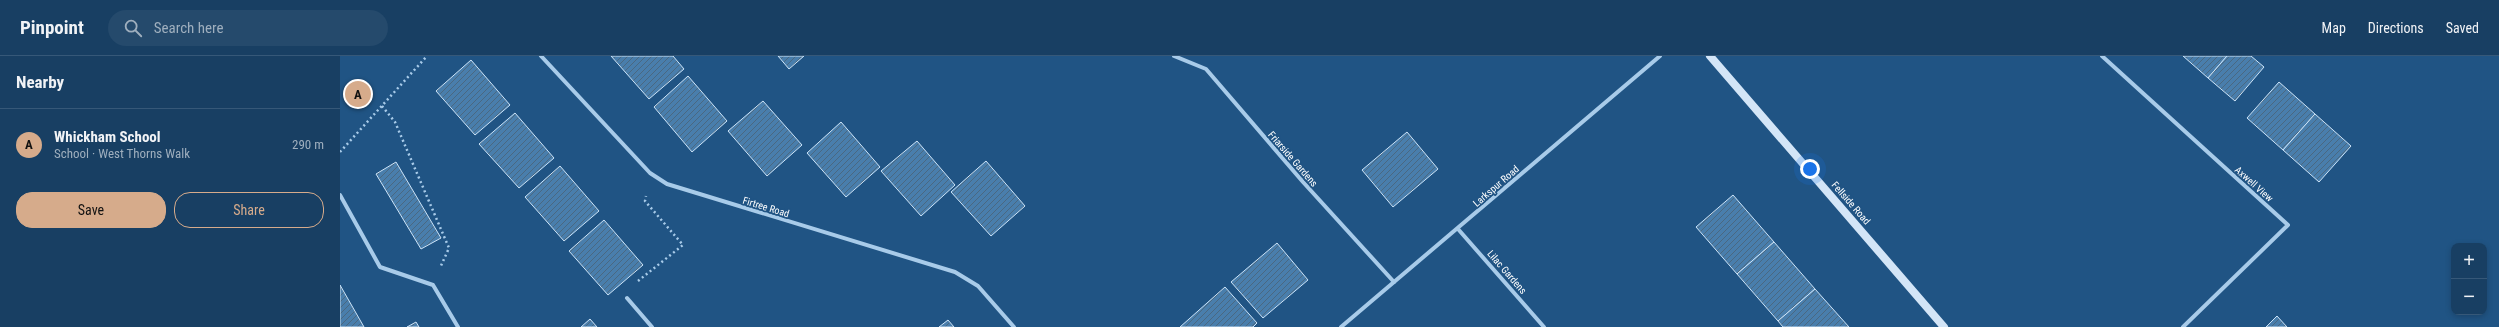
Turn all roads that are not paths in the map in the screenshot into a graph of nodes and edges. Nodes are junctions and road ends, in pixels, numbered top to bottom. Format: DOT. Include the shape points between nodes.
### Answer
graph roads {
  1 [pos="541,56"];
  2 [pos="1174,56"];
  3 [pos="1660,56"];
  4 [pos="1710,56"];
  5 [pos="2102,56"];
  6 [pos="340,195"];
  7 [pos="1458,228"];
  8 [pos="1394,282"];
  9 [pos="627,298"];
  10 [pos="458,327"];
  11 [pos="652,327"];
  12 [pos="1014,327"];
  13 [pos="1341,327"];
  14 [pos="1544,327"];
  15 [pos="1944,327"];
  16 [pos="2183,327"];
  1 -- 12 [label="street, Firtree Road" via="650,174 667,184 955,272 978,286"];
  2 -- 8 [label="street, Friarside Gardens" via="1206,69 1303,182"];
  3 -- 7 [label="street, Larkspur Road"];
  4 -- 15 [label="street, Fellside Road"];
  5 -- 16 [label="street, Axwell View" via="2288,225"];
  6 -- 10 [label="street" via="380,267 433,284"];
  7 -- 8 [label="street, Larkspur Road"];
  7 -- 14 [label="street, Lilac Gardens"];
  8 -- 13 [label="street, Larkspur Road"];
  9 -- 11 [label="street"];
}
